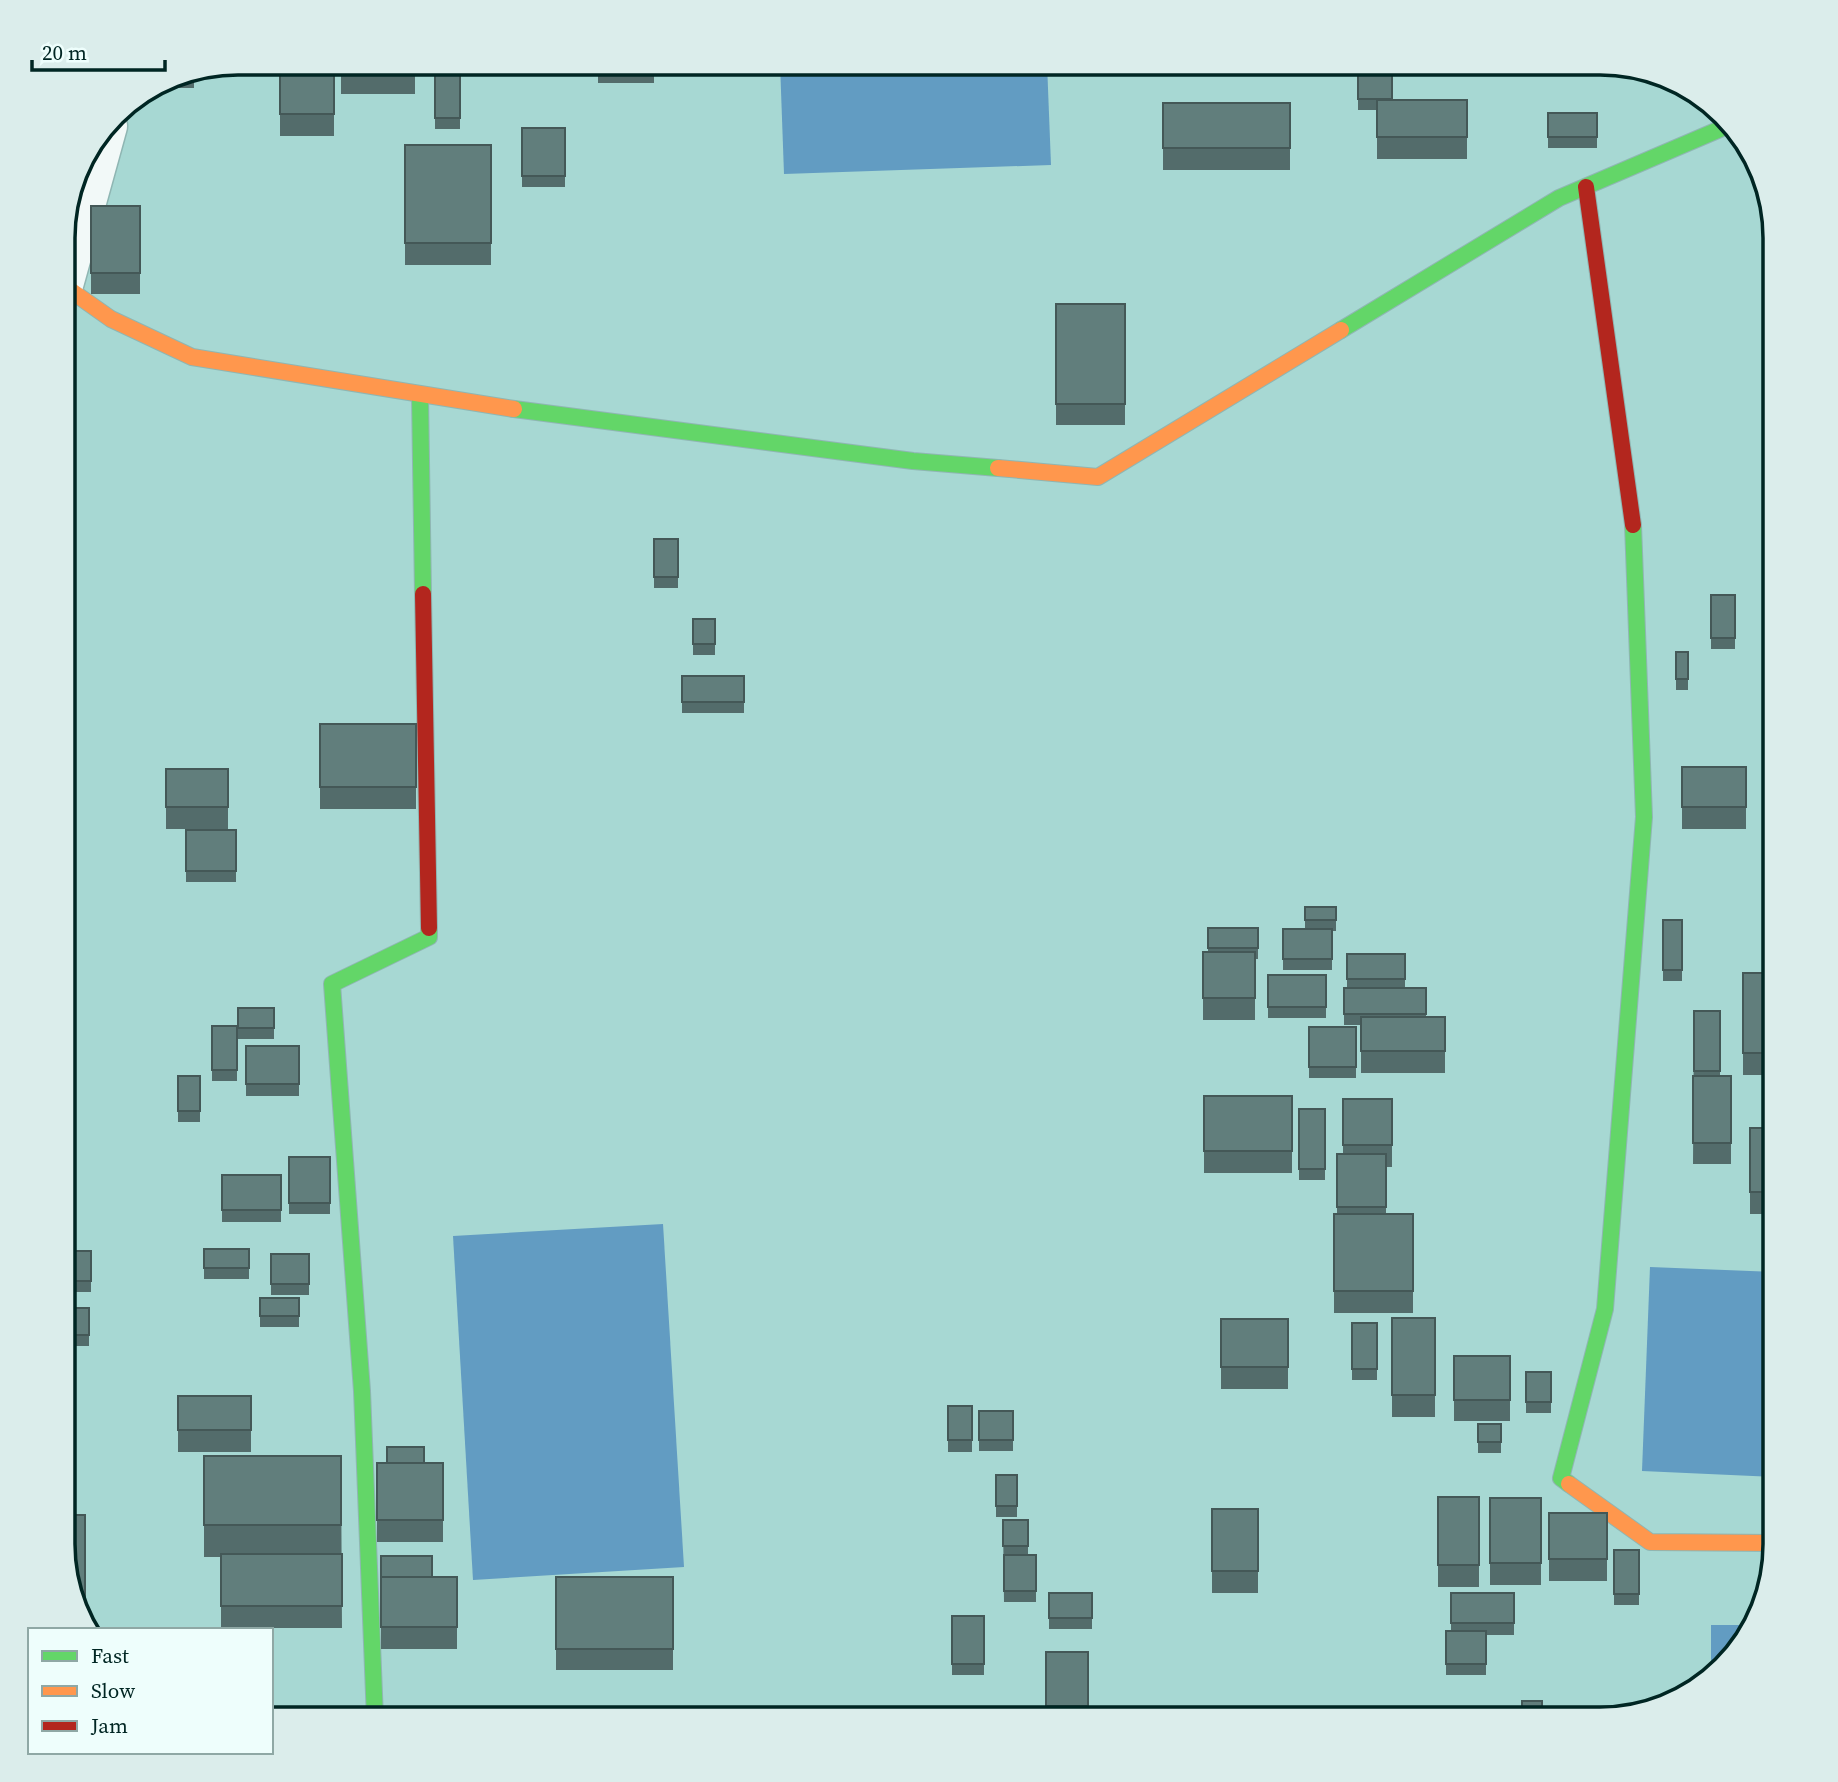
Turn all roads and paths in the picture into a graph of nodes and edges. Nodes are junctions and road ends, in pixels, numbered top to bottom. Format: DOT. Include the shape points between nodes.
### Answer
graph roads {
  1 [pos="1720,129"];
  2 [pos="101,151"];
  3 [pos="1586,187"];
  4 [pos="76,239"];
  5 [pos="76,294"];
  6 [pos="420,395"];
  7 [pos="1763,1543"];
  8 [pos="375,1707"];
  1 -- 3 [label="street"];
  2 -- 4 [label="street"];
  3 -- 6 [label="street" via="1559,198 1098,478 913,461"];
  3 -- 7 [label="street" via="1634,534 1644,817 1605,1309 1561,1478 1650,1542"];
  5 -- 6 [label="street" via="111,319 191,357"];
  6 -- 8 [label="street" via="429,937 332,984 362,1391"];
}
